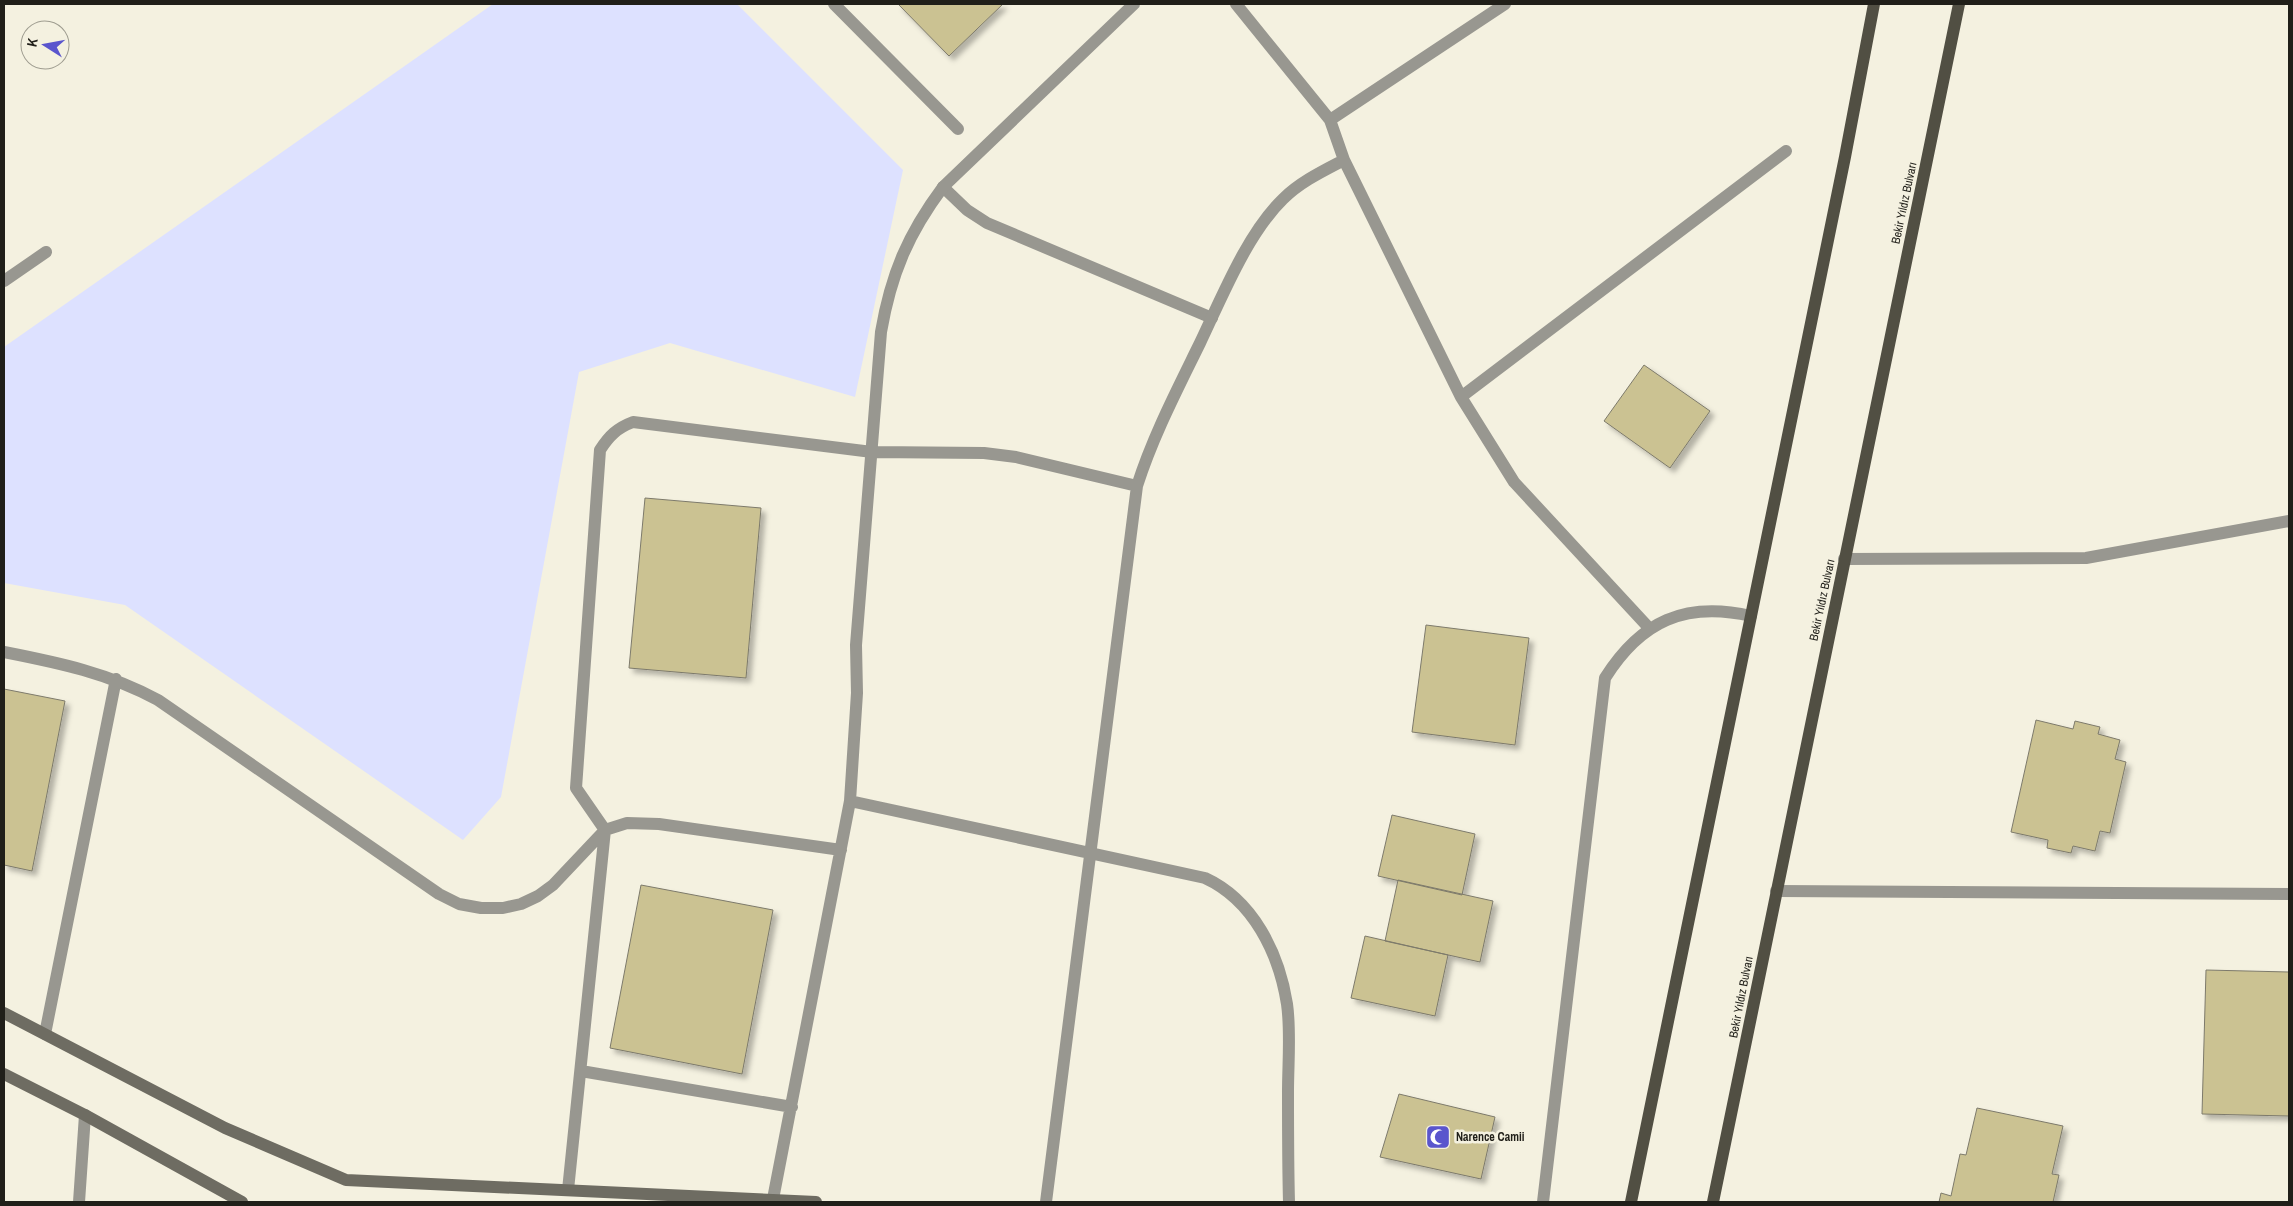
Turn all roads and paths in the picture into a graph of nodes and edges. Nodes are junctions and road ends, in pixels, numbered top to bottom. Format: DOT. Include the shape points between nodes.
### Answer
graph roads {
  1 [pos="834,4"];
  2 [pos="1134,4"];
  3 [pos="1236,4"];
  4 [pos="1505,4"];
  5 [pos="1874,4"];
  6 [pos="1959,4"];
  7 [pos="1330,120"];
  8 [pos="958,129"];
  9 [pos="1786,151"];
  10 [pos="1344,160"];
  11 [pos="943,188"];
  12 [pos="46,252"];
  13 [pos="4,281"];
  14 [pos="1212,318"];
  15 [pos="1461,397"];
  16 [pos="872,452"];
  17 [pos="1137,486"];
  18 [pos="2289,521"];
  19 [pos="1844,558"];
  20 [pos="1751,616"];
  21 [pos="1650,629"];
  22 [pos="4,652"];
  23 [pos="116,679"];
  24 [pos="850,801"];
  25 [pos="605,830"];
  26 [pos="841,850"];
  27 [pos="1091,853"];
  28 [pos="1776,891"];
  29 [pos="2289,894"];
  30 [pos="4,1013"];
  31 [pos="45,1034"];
  32 [pos="581,1071"];
  33 [pos="4,1074"];
  34 [pos="792,1107"];
  35 [pos="85,1114"];
  36 [pos="568,1190"];
  37 [pos="773,1199"];
  38 [pos="79,1202"];
  39 [pos="242,1202"];
  40 [pos="816,1202"];
  41 [pos="1046,1202"];
  42 [pos="1288,1202"];
  43 [pos="1543,1202"];
  44 [pos="1631,1202"];
  45 [pos="1713,1202"];
  1 -- 8 [label="street"];
  2 -- 11 [label="street"];
  3 -- 7 [label="street"];
  4 -- 7 [label="street"];
  5 -- 20 [label="main road"];
  6 -- 19 [label="main road, Bekir Yıldız Bulvarı"];
  7 -- 10 [label="street"];
  9 -- 15 [label="street"];
  10 -- 14 [label="street" via="1309,179 1284,198 1263,222"];
  10 -- 15 [label="street"];
  11 -- 14 [label="street" via="987,223"];
  11 -- 16 [label="street" via="910,236 887,296 881,332"];
  12 -- 13 [label="street"];
  14 -- 17 [label="street" via="1162,421"];
  15 -- 21 [label="street" via="1514,482"];
  16 -- 17 [label="street" via="1008,456"];
  16 -- 24 [label="street" via="856,645 857,692"];
  16 -- 25 [label="street" via="633,422 608,436 600,450 576,788"];
  17 -- 27 [label="street"];
  18 -- 19 [label="street" via="2086,558"];
  19 -- 28 [label="main road, Bekir Yıldız Bulvarı"];
  20 -- 21 [label="street" via="1709,610 1669,619"];
  20 -- 44 [label="main road"];
  21 -- 43 [label="street" via="1632,643 1606,678"];
  22 -- 23 [label="street" via="65,664"];
  23 -- 25 [label="street" via="158,700 439,894 459,904 503,908 538,896 553,885"];
  23 -- 31 [label="street"];
  24 -- 26 [label="street"];
  24 -- 27 [label="street"];
  25 -- 26 [label="street" via="643,822"];
  25 -- 32 [label="street"];
  26 -- 34 [label="street"];
  27 -- 41 [label="street"];
  27 -- 42 [label="street" via="1205,878 1221,886 1246,909 1262,932 1274,956 1287,1005"];
  28 -- 29 [label="street"];
  28 -- 45 [label="main road, Bekir Yıldız Bulvarı"];
  30 -- 31 [label="street"];
  31 -- 36 [label="street" via="225,1128 346,1180"];
  32 -- 34 [label="street"];
  32 -- 36 [label="street"];
  33 -- 35 [label="street"];
  34 -- 37 [label="street"];
  35 -- 38 [label="street"];
  35 -- 39 [label="street"];
  36 -- 37 [label="street"];
  37 -- 40 [label="street"];
}
